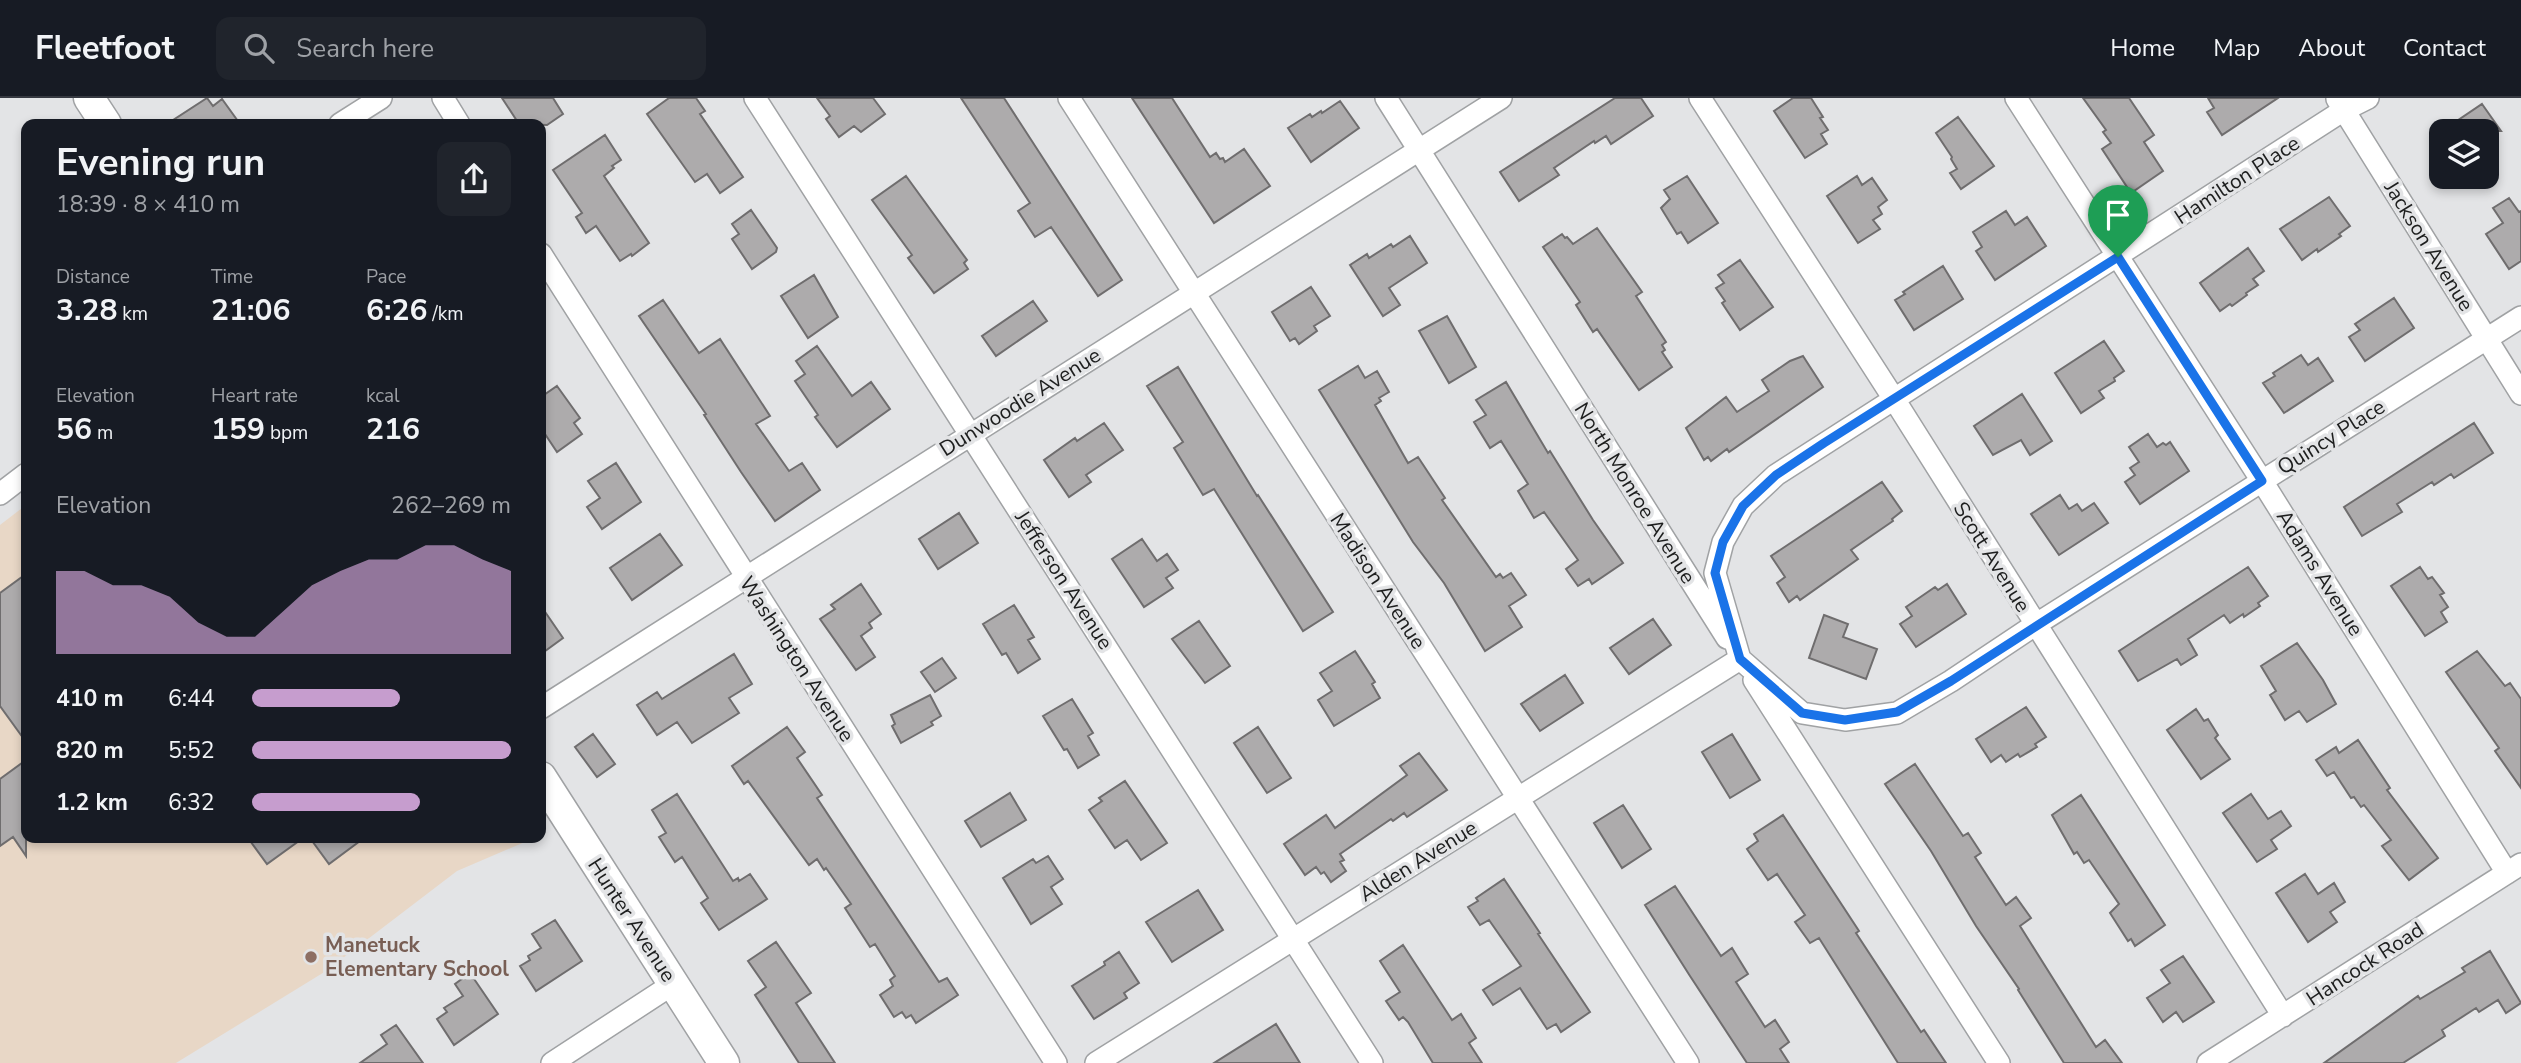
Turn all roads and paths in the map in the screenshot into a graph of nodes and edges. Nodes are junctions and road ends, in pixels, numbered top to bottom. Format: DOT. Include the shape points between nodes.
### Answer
graph roads {
  1 [pos="89,98"];
  2 [pos="381,98"];
  3 [pos="443,98"];
  4 [pos="755,98"];
  5 [pos="1069,98"];
  6 [pos="1386,98"];
  7 [pos="1502,98"];
  8 [pos="1700,98"];
  9 [pos="2016,98"];
  10 [pos="2368,98"];
  11 [pos="2340,104"];
  12 [pos="103,119"];
  13 [pos="348,119"];
  14 [pos="456,119"];
  15 [pos="1420,151"];
  16 [pos="2118,257"];
  17 [pos="546,262"];
  18 [pos="1194,293"];
  19 [pos="2521,317"];
  20 [pos="2487,339"];
  21 [pos="2521,394"];
  22 [pos="1894,398"];
  23 [pos="970,433"];
  24 [pos="2262,481"];
  25 [pos="745,577"];
  26 [pos="2035,625"];
  27 [pos="1740,659"];
  28 [pos="546,705"];
  29 [pos="546,785"];
  30 [pos="1518,799"];
  31 [pos="2514,868"];
  32 [pos="1292,938"];
  33 [pos="673,984"];
  34 [pos="2283,1016"];
  35 [pos="552,1063"];
  36 [pos="724,1063"];
  37 [pos="1056,1063"];
  38 [pos="1096,1063"];
  39 [pos="1371,1063"];
  40 [pos="1688,1063"];
  41 [pos="1999,1063"];
  42 [pos="2208,1063"];
  1 -- 12 [label="street"];
  2 -- 13 [label="street"];
  3 -- 14 [label="street"];
  4 -- 23 [label="street, Jefferson Avenue"];
  5 -- 18 [label="street, Madison Avenue"];
  6 -- 15 [label="street, North Monroe Avenue"];
  7 -- 15 [label="street, Dunwoodie Avenue"];
  8 -- 22 [label="street, Scott Avenue"];
  9 -- 16 [label="street, Adams Avenue"];
  10 -- 11 [label="street, Hamilton Place"];
  11 -- 16 [label="street, Hamilton Place"];
  11 -- 20 [label="street, Jackson Avenue"];
  15 -- 18 [label="street, Dunwoodie Avenue"];
  15 -- 27 [label="street, North Monroe Avenue"];
  16 -- 22 [label="street, Hamilton Place"];
  16 -- 24 [label="street, Adams Avenue"];
  17 -- 25 [label="street, Washington Avenue"];
  18 -- 23 [label="street, Dunwoodie Avenue"];
  18 -- 30 [label="street, Madison Avenue"];
  19 -- 20 [label="street, Quincy Place"];
  20 -- 21 [label="street, Jackson Avenue"];
  20 -- 24 [label="street, Quincy Place"];
  22 -- 26 [label="street, Scott Avenue"];
  22 -- 27 [label="street, Hamilton Place" via="1776,475 1743,506 1723,542 1715,573"];
  23 -- 25 [label="street, Dunwoodie Avenue"];
  23 -- 32 [label="street, Jefferson Avenue"];
  24 -- 26 [label="street, Quincy Place"];
  24 -- 31 [label="street, Adams Avenue"];
  25 -- 28 [label="street, Dunwoodie Avenue"];
  25 -- 37 [label="street, Washington Avenue"];
  26 -- 27 [label="street, Quincy Place" via="1897,712 1845,720 1802,713"];
  26 -- 34 [label="street, Scott Avenue"];
  27 -- 30 [label="street, Alden Avenue"];
  27 -- 41 [label="street, North Monroe Avenue"];
  29 -- 33 [label="street, Hunter Avenue"];
  30 -- 32 [label="street, Alden Avenue"];
  30 -- 40 [label="street, Madison Avenue"];
  31 -- 34 [label="street, Hancock Road"];
  32 -- 38 [label="street, Alden Avenue"];
  32 -- 39 [label="street, Jefferson Avenue"];
  33 -- 35 [label="street"];
  33 -- 36 [label="street, Hunter Avenue"];
  34 -- 42 [label="street, Hancock Road"];
}
